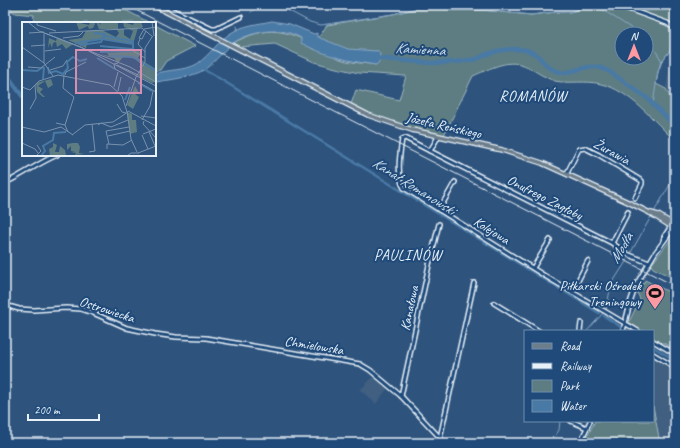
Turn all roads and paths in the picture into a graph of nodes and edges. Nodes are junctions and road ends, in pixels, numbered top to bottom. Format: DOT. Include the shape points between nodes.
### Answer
graph roads {
  1 [pos="153,5"];
  2 [pos="162,5"];
  3 [pos="616,5"];
  4 [pos="241,17"];
  5 [pos="675,28"];
  6 [pos="438,137"];
  7 [pos="403,138"];
  8 [pos="430,151"];
  9 [pos="55,156"];
  10 [pos="567,173"];
  11 [pos="455,182"];
  12 [pos="5,183"];
  13 [pos="635,198"];
  14 [pos="439,210"];
  15 [pos="628,212"];
  16 [pos="439,224"];
  17 [pos="674,226"];
  18 [pos="550,240"];
  19 [pos="612,243"];
  20 [pos="588,261"];
  21 [pos="649,263"];
  22 [pos="534,268"];
  23 [pos="474,283"];
  24 [pos="572,292"];
  25 [pos="494,303"];
  26 [pos="5,305"];
  27 [pos="581,323"];
  28 [pos="625,324"];
  29 [pos="537,330"];
  30 [pos="580,330"];
  31 [pos="623,330"];
  32 [pos="636,330"];
  33 [pos="155,334"];
  34 [pos="654,342"];
  35 [pos="675,354"];
  36 [pos="654,355"];
  37 [pos="673,366"];
  38 [pos="401,396"];
  39 [pos="573,422"];
  40 [pos="590,422"];
  41 [pos="587,428"];
  42 [pos="440,438"];
  43 [pos="445,443"];
  44 [pos="580,443"];
  1 -- 6 [label="main road, Józefa Reńskiego" via="364,113"];
  2 -- 4 [label="street" via="212,29"];
  3 -- 5 [label="street"];
  6 -- 8 [label="street"];
  6 -- 10 [label="main road, Józefa Reńskiego" via="514,154"];
  7 -- 8 [label="street, Onufrego Zagłoby"];
  7 -- 14 [label="street, Kolejowa" via="399,175 401,182 408,191"];
  8 -- 19 [label="street, Onufrego Zagłoby"];
  9 -- 12 [label="street"];
  10 -- 13 [label="street, Żurawia" via="579,149 585,148 642,181"];
  10 -- 17 [label="main road, Józefa Reńskiego"];
  11 -- 14 [label="street"];
  14 -- 22 [label="street, Kolejowa"];
  15 -- 19 [label="street"];
  16 -- 38 [label="street, Kanałowa"];
  17 -- 21 [label="street" via="664,237"];
  18 -- 22 [label="street"];
  19 -- 21 [label="street, Onufrego Zagłoby" via="628,254"];
  20 -- 24 [label="street"];
  21 -- 28 [label="street" via="634,290"];
  22 -- 24 [label="street, Kolejowa"];
  23 -- 42 [label="street"];
  24 -- 28 [label="street, Kolejowa"];
  25 -- 29 [label="street"];
  26 -- 33 [label="street, Ostrowiecka" via="26,310 81,309 127,328"];
  27 -- 30 [label="street"];
  28 -- 31 [label="street"];
  28 -- 32 [label="street, Kolejowa"];
  33 -- 38 [label="street, Chmielowska" via="206,338 360,364"];
  34 -- 35 [label="street"];
  36 -- 37 [label="street"];
  38 -- 42 [label="street, Chmielowska"];
  39 -- 41 [label="street"];
  40 -- 41 [label="street"];
  41 -- 44 [label="street"];
  42 -- 43 [label="street, Chmielowska"];
}
